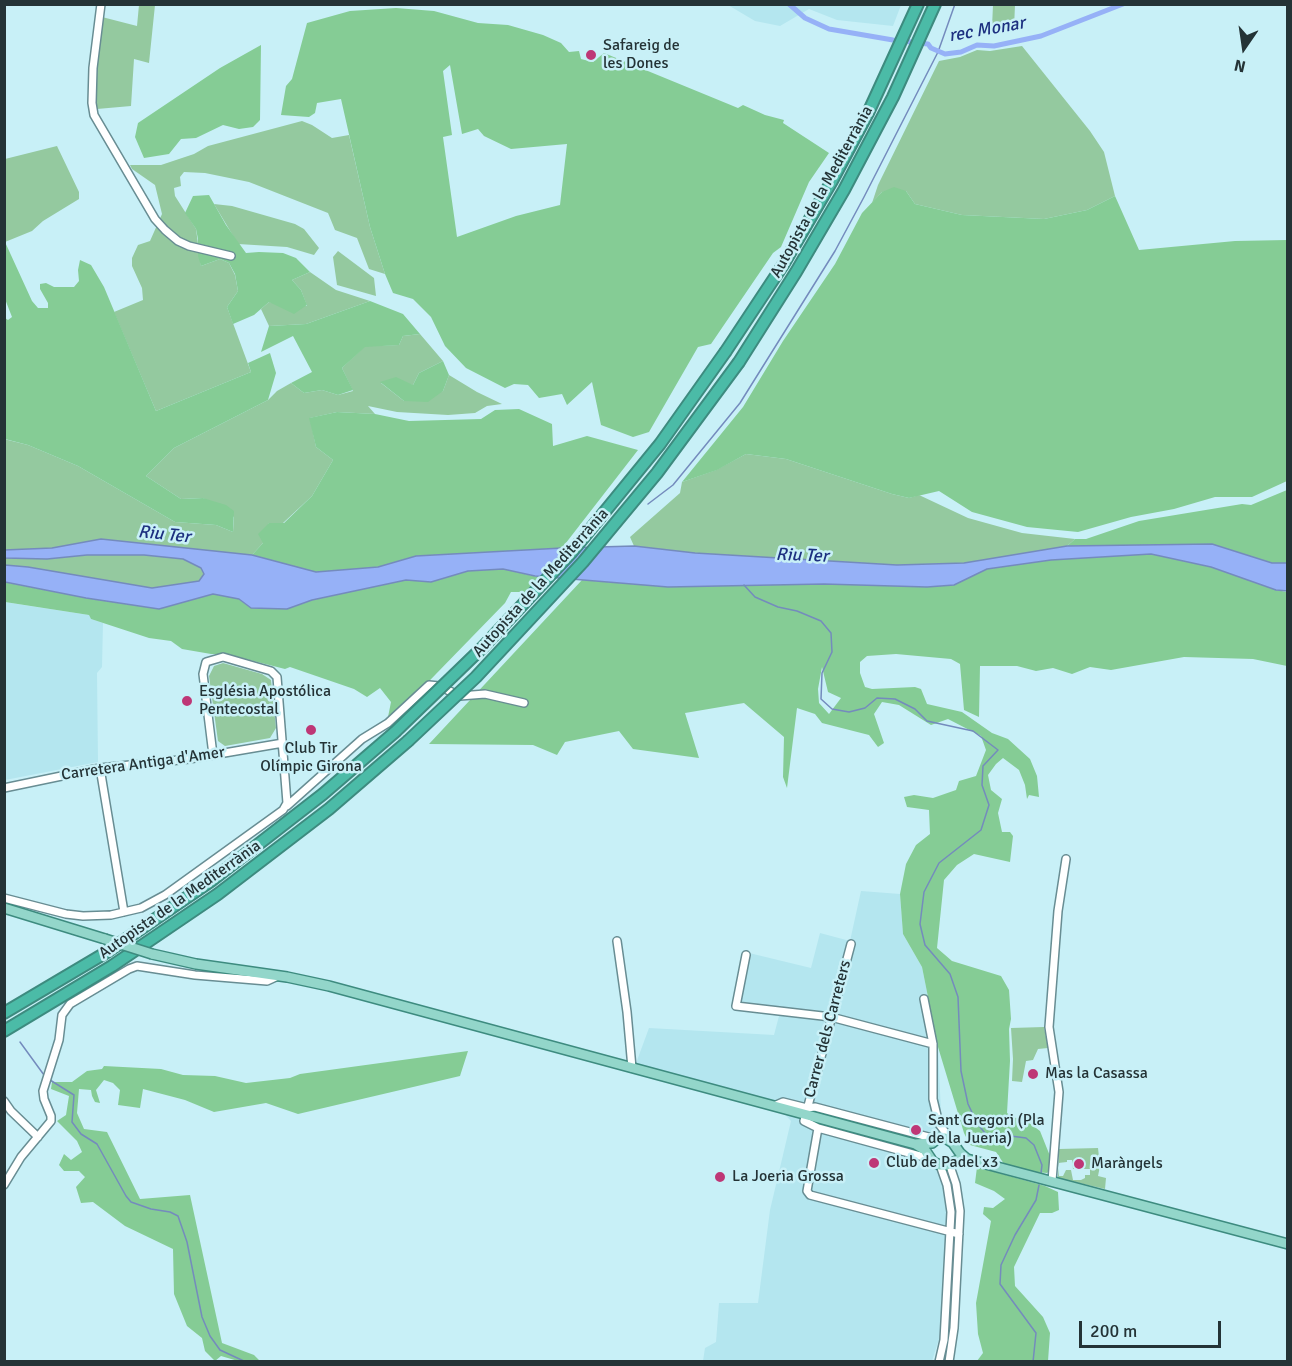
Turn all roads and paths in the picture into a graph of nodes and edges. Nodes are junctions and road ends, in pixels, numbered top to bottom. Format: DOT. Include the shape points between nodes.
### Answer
graph roads {
  1 [pos="101,4"];
  2 [pos="918,4"];
  3 [pos="934,4"];
  4 [pos="231,256"];
  5 [pos="524,703"];
  6 [pos="283,743"];
  7 [pos="213,754"];
  8 [pos="100,768"];
  9 [pos="4,788"];
  10 [pos="286,808"];
  11 [pos="1066,859"];
  12 [pos="6,897"];
  13 [pos="4,908"];
  14 [pos="124,912"];
  15 [pos="617,940"];
  16 [pos="851,944"];
  17 [pos="746,955"];
  18 [pos="278,976"];
  19 [pos="924,999"];
  20 [pos="6,1012"];
  21 [pos="831,1017"];
  22 [pos="4,1031"];
  23 [pos="933,1044"];
  24 [pos="632,1068"];
  25 [pos="4,1101"];
  26 [pos="806,1111"];
  27 [pos="939,1124"];
  28 [pos="818,1128"];
  29 [pos="38,1137"];
  30 [pos="935,1140"];
  31 [pos="915,1144"];
  32 [pos="953,1144"];
  33 [pos="968,1159"];
  34 [pos="941,1160"];
  35 [pos="1050,1180"];
  36 [pos="4,1185"];
  37 [pos="951,1232"];
  38 [pos="959,1234"];
  39 [pos="1287,1244"];
  40 [pos="940,1361"];
  41 [pos="949,1362"];
  1 -- 4 [label="street" via="93,68 94,115 165,230 189,246"];
  2 -- 20 [label="highway, Autopista de la Mediterrània, bridge" via="873,102 783,265 660,444 571,553 477,653 395,732 315,801 211,881 107,952"];
  3 -- 22 [label="highway, Autopista de la Mediterrània, bridge" via="893,97 796,272 739,362 657,473 583,562 476,677 329,809 218,894 112,966"];
  5 -- 10 [label="street" via="485,693 460,696 429,685"];
  6 -- 7 [label="street, Carretera Antiga d'Amer"];
  6 -- 7 [label="street" via="275,674 223,657 206,662 203,674"];
  6 -- 10 [label="street"];
  7 -- 8 [label="street, Carretera Antiga d'Amer"];
  8 -- 9 [label="street, Carretera Antiga d'Amer"];
  8 -- 14 [label="street"];
  10 -- 14 [label="street" via="165,895"];
  11 -- 35 [label="street" via="1049,1028 1059,1092"];
  12 -- 14 [label="street" via="66,914 103,916"];
  13 -- 18 [label="main road, bridge" via="152,954"];
  15 -- 24 [label="street"];
  16 -- 21 [label="street, Carrer dels Carreters"];
  17 -- 21 [label="street" via="736,1006"];
  18 -- 24 [label="main road" via="329,986"];
  18 -- 29 [label="street" via="267,981 137,966 72,1002 62,1015 60,1036 43,1091 51,1120"];
  19 -- 23 [label="street"];
  21 -- 23 [label="street"];
  21 -- 26 [label="street, Carrer dels Carreters"];
  23 -- 27 [label="street" via="933,1099"];
  24 -- 26 [label="main road"];
  25 -- 29 [label="street"];
  26 -- 28 [label="street" via="804,1120"];
  26 -- 30 [label="street" via="816,1107"];
  26 -- 31 [label="main road"];
  27 -- 30 [label="street"];
  27 -- 32 [label="street"];
  28 -- 34 [label="street"];
  28 -- 37 [label="street" via="807,1191 810,1195"];
  29 -- 36 [label="street"];
  30 -- 31 [label="main road"];
  30 -- 32 [label="main road" via="945,1138"];
  30 -- 34 [label="main road" via="929,1148"];
  31 -- 34 [label="main road"];
  32 -- 33 [label="main road"];
  32 -- 34 [label="main road"];
  33 -- 34 [label="main road"];
  33 -- 35 [label="main road"];
  34 -- 37 [label="street" via="949,1193"];
  34 -- 38 [label="street" via="959,1197"];
  35 -- 39 [label="main road"];
  37 -- 38 [label="street"];
  37 -- 40 [label="street"];
  38 -- 41 [label="street"];
}
